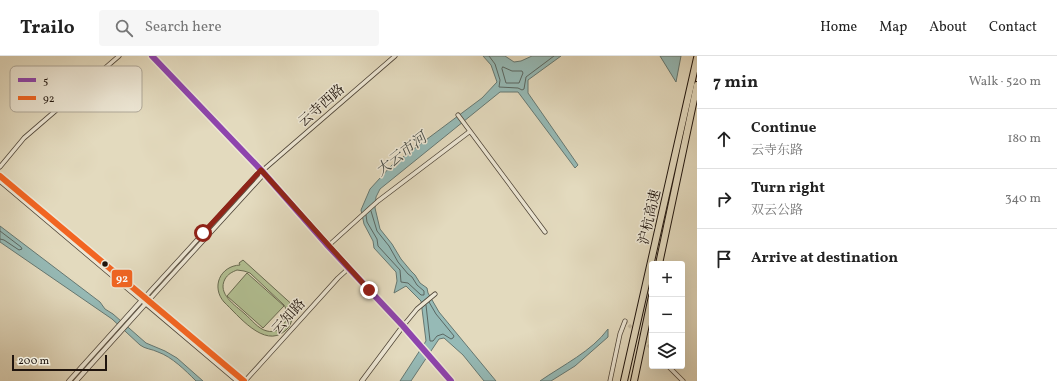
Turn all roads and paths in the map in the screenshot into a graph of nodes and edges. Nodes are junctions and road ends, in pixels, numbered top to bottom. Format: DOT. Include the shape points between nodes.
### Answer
graph roads {
  1 [pos="119,56"];
  2 [pos="152,56"];
  3 [pos="395,56"];
  4 [pos="697,58"];
  5 [pos="107,66"];
  6 [pos="697,85"];
  7 [pos="54,112"];
  8 [pos="458,115"];
  9 [pos="470,132"];
  10 [pos="0,167"];
  11 [pos="262,172"];
  12 [pos="0,176"];
  13 [pos="0,181"];
  14 [pos="545,232"];
  15 [pos="328,246"];
  16 [pos="660,261"];
  17 [pos="349,268"];
  18 [pos="435,294"];
  19 [pos="652,297"];
  20 [pos="146,300"];
  21 [pos="625,321"];
  22 [pos="403,326"];
  23 [pos="671,369"];
  24 [pos="69,381"];
  25 [pos="76,381"];
  26 [pos="237,381"];
  27 [pos="244,381"];
  28 [pos="362,381"];
  29 [pos="451,381"];
  30 [pos="610,381"];
  31 [pos="624,381"];
  32 [pos="634,381"];
  33 [pos="683,381"];
  1 -- 5 [label="street"];
  2 -- 11 [label="street"];
  3 -- 11 [label="street, 云寺西路"];
  4 -- 31 [label="highway, 沪杭高速"];
  6 -- 16 [label="highway, 沪杭高速"];
  7 -- 10 [label="street" via="24,138"];
  8 -- 9 [label="street"];
  9 -- 14 [label="street"];
  9 -- 15 [label="street" via="378,201"];
  11 -- 15 [label="street"];
  11 -- 20 [label="street, 云寺西路"];
  12 -- 20 [label="street"];
  13 -- 20 [label="street"];
  15 -- 17 [label="street"];
  17 -- 22 [label="street"];
  17 -- 27 [label="street, 云知路"];
  18 -- 22 [label="street" via="417,309"];
  19 -- 32 [label="highway"];
  20 -- 24 [label="street" via="124,319"];
  20 -- 25 [label="street"];
  20 -- 26 [label="street"];
  20 -- 27 [label="street"];
  21 -- 30 [label="street"];
  22 -- 28 [label="street"];
  22 -- 29 [label="street"];
  23 -- 33 [label="street"];
}
